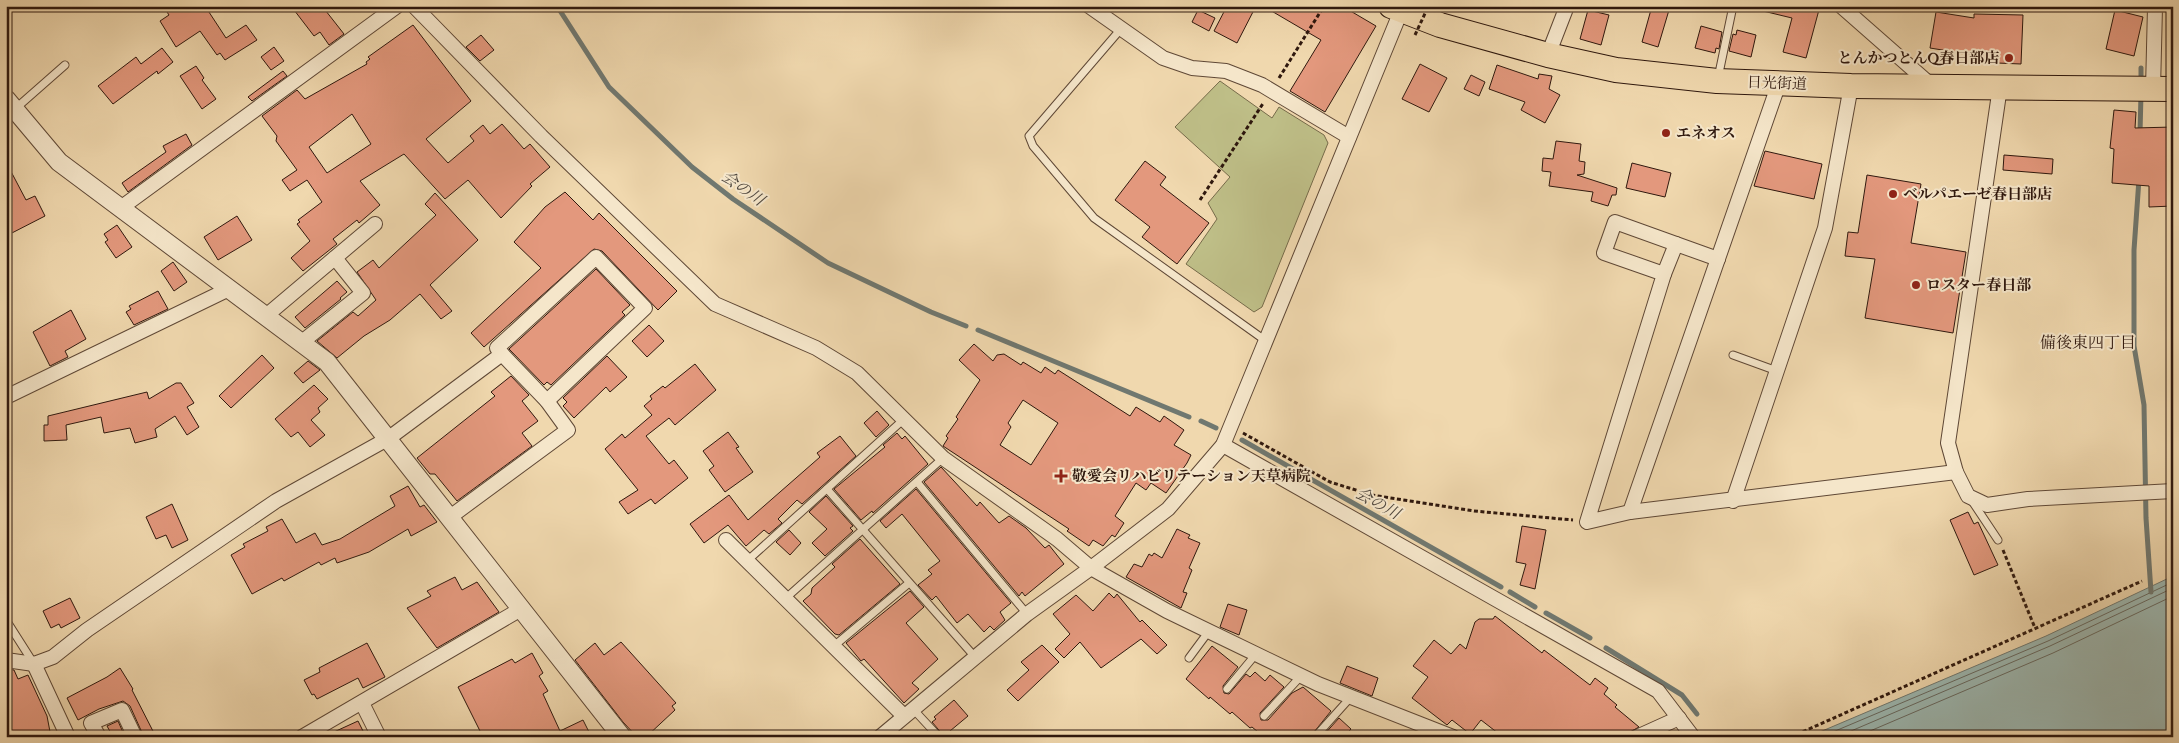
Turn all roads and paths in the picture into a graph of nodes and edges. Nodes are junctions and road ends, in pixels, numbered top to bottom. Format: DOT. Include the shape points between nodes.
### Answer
graph roads {
  1 [pos="397,6"];
  2 [pos="414,6"];
  3 [pos="1089,6"];
  4 [pos="1567,6"];
  5 [pos="1733,6"];
  6 [pos="1841,6"];
  7 [pos="2153,6"];
  8 [pos="1428,7"];
  9 [pos="1398,8"];
  10 [pos="1120,30"];
  11 [pos="1415,35"];
  12 [pos="1548,55"];
  13 [pos="65,64"];
  14 [pos="1717,81"];
  15 [pos="1779,83"];
  16 [pos="1851,86"];
  17 [pos="1932,86"];
  18 [pos="2000,87"];
  19 [pos="2158,89"];
  20 [pos="11,104"];
  21 [pos="1349,137"];
  22 [pos="122,207"];
  23 [pos="375,224"];
  24 [pos="1676,244"];
  25 [pos="335,258"];
  26 [pos="1718,259"];
  27 [pos="1664,274"];
  28 [pos="229,289"];
  29 [pos="267,315"];
  30 [pos="1266,341"];
  31 [pos="302,342"];
  32 [pos="502,354"];
  33 [pos="1733,355"];
  34 [pos="1777,371"];
  35 [pos="6,397"];
  36 [pos="547,401"];
  37 [pos="903,420"];
  38 [pos="1232,426"];
  39 [pos="389,438"];
  40 [pos="1223,445"];
  41 [pos="943,458"];
  42 [pos="1956,472"];
  43 [pos="916,482"];
  44 [pos="827,489"];
  45 [pos="2173,491"];
  46 [pos="1968,496"];
  47 [pos="1734,500"];
  48 [pos="1630,512"];
  49 [pos="450,517"];
  50 [pos="1587,522"];
  51 [pos="862,530"];
  52 [pos="726,540"];
  53 [pos="1998,540"];
  54 [pos="748,561"];
  55 [pos="1091,568"];
  56 [pos="2142,581"];
  57 [pos="909,583"];
  58 [pos="786,598"];
  59 [pos="521,609"];
  60 [pos="1027,614"];
  61 [pos="6,620"];
  62 [pos="2035,628"];
  63 [pos="1208,631"];
  64 [pos="834,646"];
  65 [pos="1256,654"];
  66 [pos="975,658"];
  67 [pos="1189,658"];
  68 [pos="6,660"];
  69 [pos="34,664"];
  70 [pos="1301,676"];
  71 [pos="1227,689"];
  72 [pos="1350,698"];
  73 [pos="362,703"];
  74 [pos="909,713"];
  75 [pos="1264,716"];
  76 [pos="1679,718"];
  77 [pos="305,736"];
  78 [pos="68,737"];
  79 [pos="98,737"];
  80 [pos="135,737"];
  81 [pos="378,737"];
  82 [pos="622,737"];
  83 [pos="880,737"];
  84 [pos="939,737"];
  85 [pos="1314,737"];
  86 [pos="1453,737"];
  87 [pos="1637,737"];
  88 [pos="1693,737"];
  89 [pos="1791,737"];
  1 -- 22 [label="street"];
  2 -- 37 [label="street" via="541,136 716,304 816,348 857,373"];
  3 -- 10 [label="street"];
  4 -- 12 [label="street"];
  5 -- 14 [label="lane"];
  6 -- 17 [label="street"];
  7 -- 19 [label="street"];
  8 -- 11 [label="path, bridge"];
  9 -- 12 [label="highway, 日光街道" via="1440,25"];
  9 -- 21 [label="street"];
  10 -- 21 [label="street" via="1163,58 1226,71 1262,85"];
  10 -- 30 [label="lane" via="1029,136 1033,146 1094,218"];
  12 -- 14 [label="highway, 日光街道" via="1616,70"];
  13 -- 20 [label="lane"];
  14 -- 15 [label="highway, 日光街道"];
  15 -- 16 [label="highway, 日光街道"];
  15 -- 26 [label="street"];
  16 -- 17 [label="highway, 日光街道"];
  16 -- 34 [label="street" via="1825,228"];
  17 -- 18 [label="highway, 日光街道"];
  18 -- 19 [label="highway, 日光街道"];
  18 -- 42 [label="street" via="1948,443"];
  20 -- 22 [label="street" via="59,162"];
  21 -- 30 [label="street"];
  22 -- 28 [label="street"];
  23 -- 25 [label="street"];
  24 -- 26 [label="street"];
  24 -- 27 [label="street"];
  24 -- 27 [label="street" via="1615,222 1604,253"];
  25 -- 29 [label="street"];
  25 -- 31 [label="street" via="363,293"];
  26 -- 48 [label="street"];
  27 -- 50 [label="street"];
  28 -- 29 [label="street"];
  28 -- 35 [label="street"];
  29 -- 31 [label="street"];
  30 -- 38 [label="street"];
  31 -- 39 [label="street" via="327,362"];
  32 -- 36 [label="street"];
  32 -- 36 [label="street" via="497,348 596,257 645,308"];
  32 -- 39 [label="street"];
  33 -- 34 [label="lane"];
  34 -- 47 [label="street"];
  36 -- 49 [label="street" via="568,430"];
  37 -- 41 [label="street"];
  37 -- 44 [label="lane"];
  38 -- 40 [label="street"];
  38 -- 50 [label="path" via="1330,482 1372,496 1474,511"];
  39 -- 49 [label="street"];
  39 -- 69 [label="street" via="276,501 87,630 53,657"];
  40 -- 55 [label="street" via="1168,509"];
  40 -- 76 [label="street" via="1658,691"];
  41 -- 43 [label="lane"];
  41 -- 55 [label="street" via="1057,539"];
  42 -- 46 [label="street"];
  42 -- 47 [label="street"];
  43 -- 51 [label="lane"];
  43 -- 60 [label="lane"];
  44 -- 51 [label="lane"];
  44 -- 54 [label="lane"];
  45 -- 46 [label="street" via="2028,499 1987,505"];
  46 -- 53 [label="lane"];
  47 -- 48 [label="street"];
  48 -- 50 [label="street"];
  49 -- 59 [label="street"];
  51 -- 57 [label="lane"];
  51 -- 58 [label="lane"];
  52 -- 54 [label="street"];
  53 -- 62 [label="path"];
  54 -- 58 [label="street"];
  55 -- 60 [label="street"];
  55 -- 63 [label="street"];
  56 -- 62 [label="path"];
  57 -- 64 [label="lane"];
  57 -- 66 [label="lane"];
  58 -- 64 [label="street"];
  59 -- 73 [label="street"];
  59 -- 82 [label="street"];
  60 -- 66 [label="street"];
  61 -- 69 [label="lane"];
  62 -- 89 [label="path"];
  63 -- 65 [label="street"];
  63 -- 67 [label="lane"];
  64 -- 74 [label="street"];
  65 -- 70 [label="street"];
  65 -- 71 [label="lane"];
  66 -- 74 [label="street"];
  68 -- 69 [label="street"];
  69 -- 78 [label="street"];
  70 -- 72 [label="street"];
  70 -- 75 [label="lane"];
  72 -- 85 [label="lane"];
  72 -- 86 [label="street"];
  73 -- 77 [label="street"];
  73 -- 81 [label="street"];
  74 -- 83 [label="street"];
  74 -- 84 [label="lane"];
  76 -- 87 [label="street"];
  76 -- 88 [label="street"];
  79 -- 80 [label="street" via="91,723 122,710"];
}
